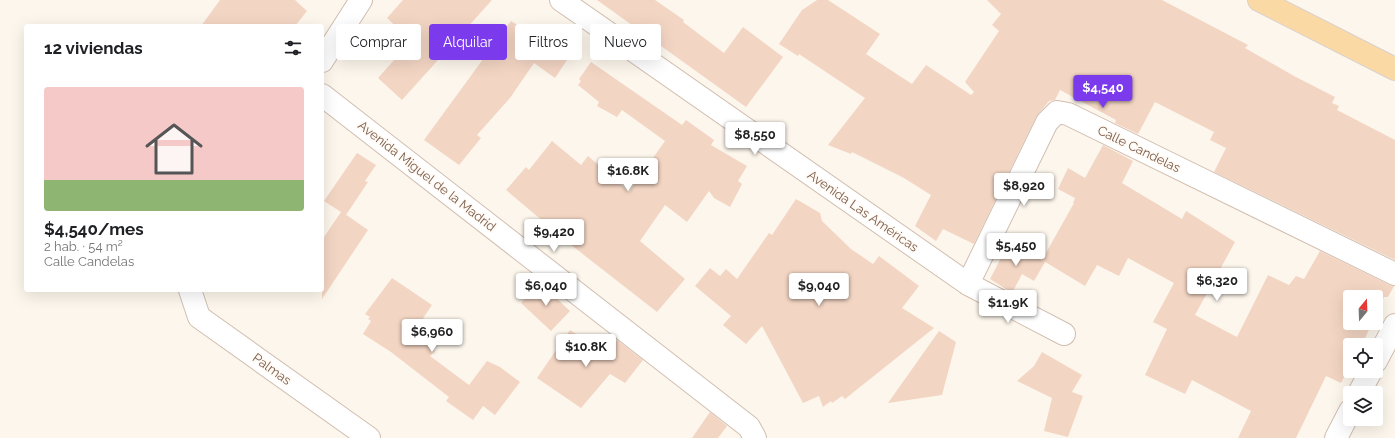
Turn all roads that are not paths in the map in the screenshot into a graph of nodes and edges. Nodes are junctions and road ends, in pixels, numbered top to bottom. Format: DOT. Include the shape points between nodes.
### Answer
graph roads {
  1 [pos="361,0"];
  2 [pos="561,0"];
  3 [pos="1259,0"];
  4 [pos="324,59"];
  5 [pos="1393,66"];
  6 [pos="324,97"];
  7 [pos="1395,274"];
  8 [pos="968,284"];
  9 [pos="191,292"];
  10 [pos="1395,325"];
  11 [pos="1064,334"];
  12 [pos="1383,348"];
  13 [pos="1343,424"];
  14 [pos="369,438"];
  15 [pos="755,438"];
  16 [pos="1336,438"];
  1 -- 4 [label="street"];
  2 -- 8 [label="street, Avenida Las Américas"];
  3 -- 5 [label="main road"];
  6 -- 15 [label="street, Avenida Miguel de la Madrid" via="749,427"];
  7 -- 8 [label="street, Calle Candelas" via="1068,114 1057,112 1047,122"];
  8 -- 11 [label="street, Avenida Las Américas"];
  9 -- 14 [label="street, Palmas" via="199,316"];
  10 -- 12 [label="street"];
  13 -- 16 [label="street"];
}
